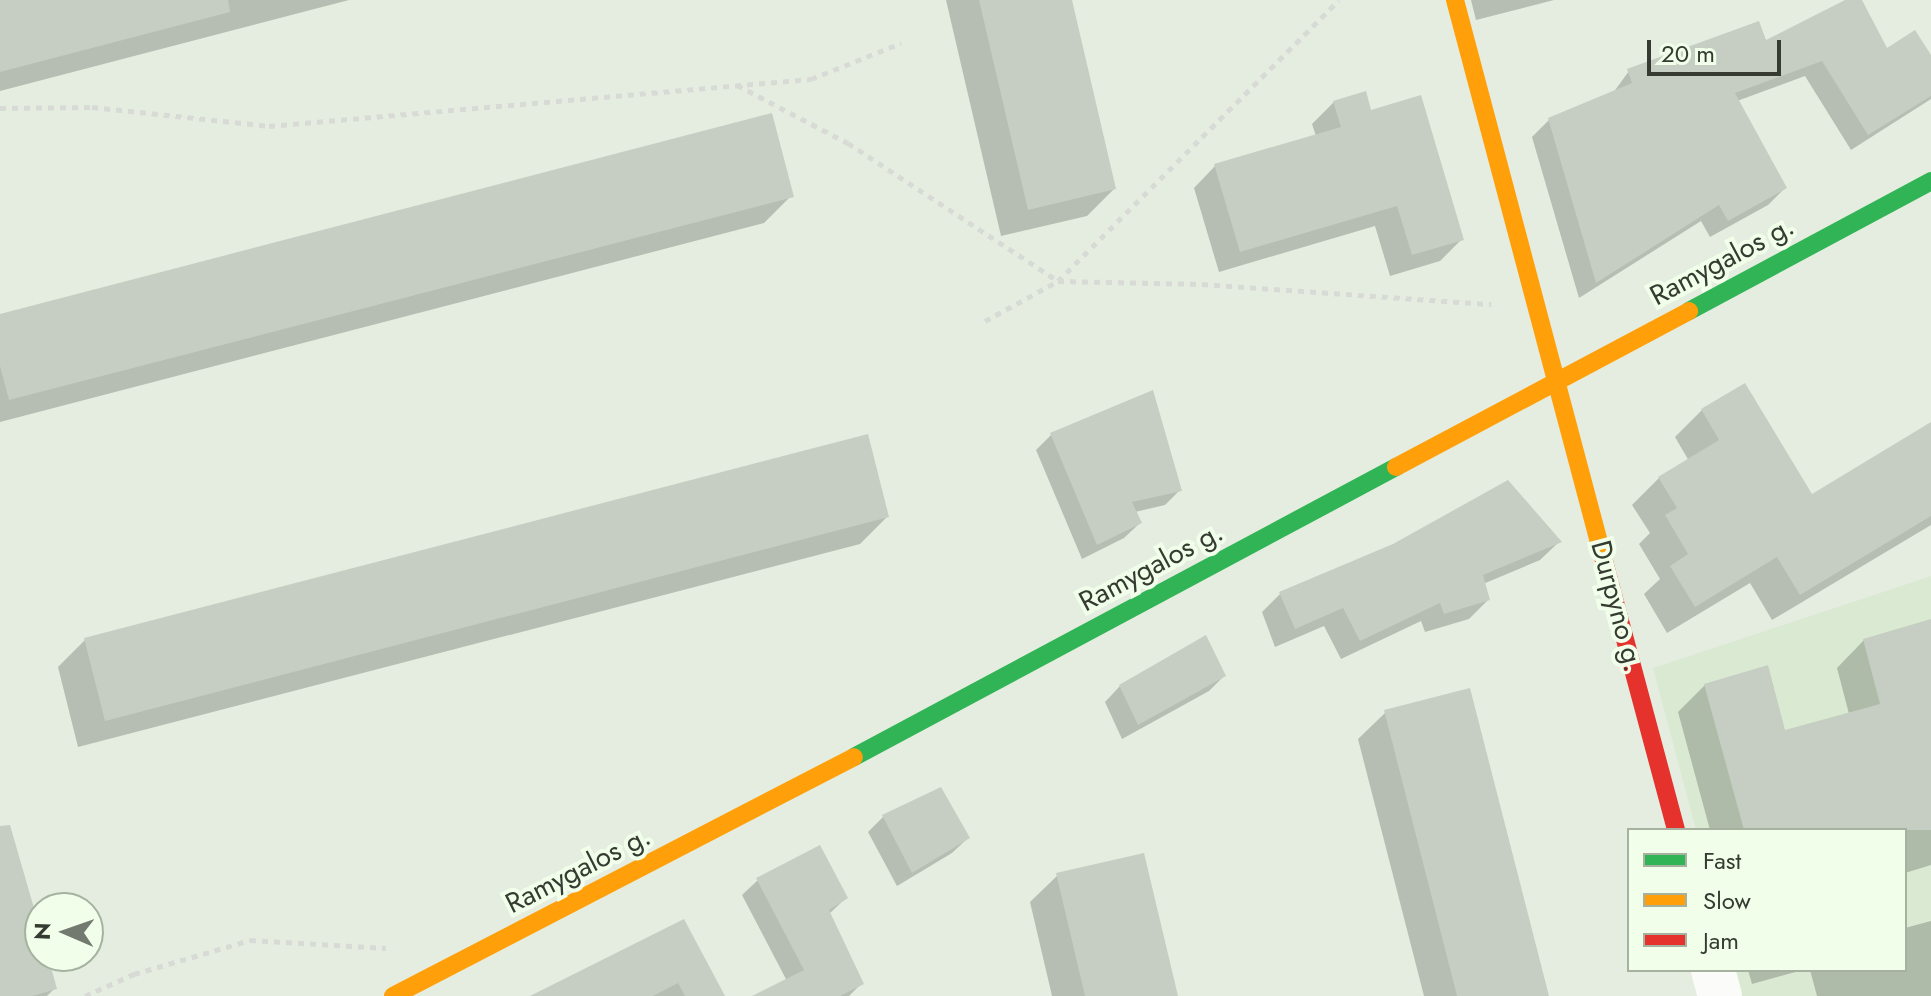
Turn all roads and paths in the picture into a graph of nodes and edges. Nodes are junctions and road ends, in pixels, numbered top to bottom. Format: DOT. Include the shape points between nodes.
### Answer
graph roads {
  1 [pos="1339,0"];
  2 [pos="1455,0"];
  3 [pos="901,43"];
  4 [pos="736,85"];
  5 [pos="0,108"];
  6 [pos="1931,181"];
  7 [pos="1058,281"];
  8 [pos="1536,307"];
  9 [pos="985,321"];
  10 [pos="1556,381"];
  11 [pos="1675,828"];
  12 [pos="401,948"];
  13 [pos="1714,972"];
  14 [pos="85,996"];
  15 [pos="393,996"];
  16 [pos="1720,996"];
  1 -- 7 [label="path"];
  2 -- 8 [label="main road, Durpyno g."];
  3 -- 4 [label="path" via="811,79"];
  4 -- 5 [label="path" via="269,126 92,107"];
  4 -- 7 [label="path" via="848,143"];
  6 -- 10 [label="main road, Ramygalos g."];
  7 -- 8 [label="path" via="1202,284"];
  7 -- 9 [label="path"];
  8 -- 10 [label="main road, Durpyno g."];
  10 -- 11 [label="main road, Durpyno g."];
  10 -- 15 [label="main road, Ramygalos g." via="680,850"];
  12 -- 14 [label="path" via="250,940 134,974"];
  13 -- 16 [label="street"];
}
